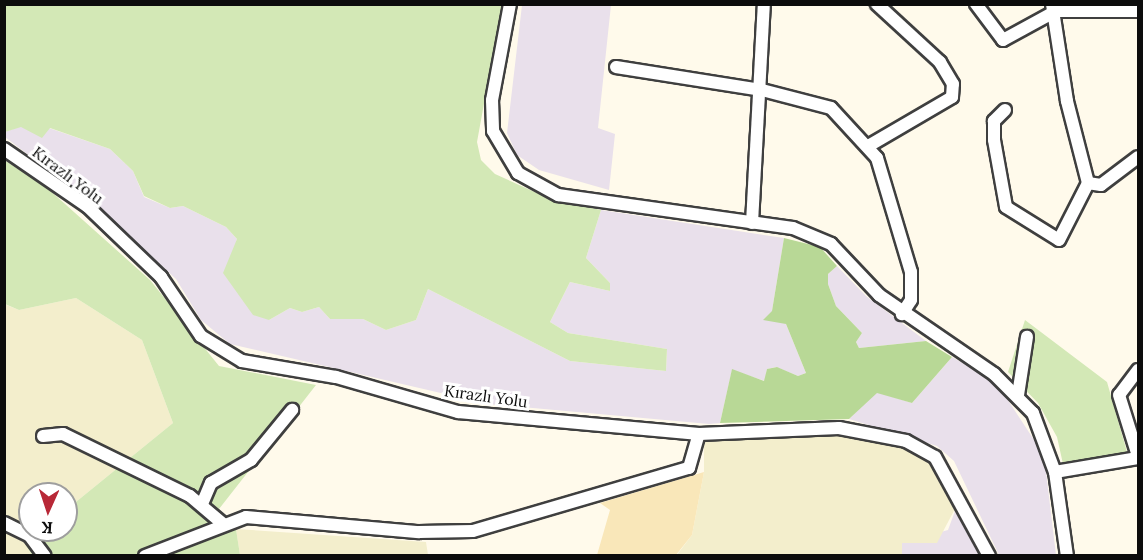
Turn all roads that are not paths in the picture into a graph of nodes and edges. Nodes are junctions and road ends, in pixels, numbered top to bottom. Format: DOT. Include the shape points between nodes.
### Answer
graph roads {
  1 [pos="510,4"];
  2 [pos="764,4"];
  3 [pos="877,4"];
  4 [pos="976,4"];
  5 [pos="1054,8"];
  6 [pos="1138,11"];
  7 [pos="616,67"];
  8 [pos="762,90"];
  9 [pos="1005,110"];
  10 [pos="870,145"];
  11 [pos="4,149"];
  12 [pos="1138,157"];
  13 [pos="1088,183"];
  14 [pos="752,223"];
  15 [pos="902,314"];
  16 [pos="1028,336"];
  17 [pos="1138,369"];
  18 [pos="1018,395"];
  19 [pos="292,410"];
  20 [pos="699,434"];
  21 [pos="43,436"];
  22 [pos="1138,457"];
  23 [pos="1055,472"];
  24 [pos="202,504"];
  25 [pos="4,523"];
  26 [pos="222,523"];
  27 [pos="45,555"];
  28 [pos="145,555"];
  29 [pos="989,555"];
  30 [pos="1067,555"];
  1 -- 14 [label="street" via="492,100 493,131 518,173 558,195"];
  2 -- 8 [label="street"];
  3 -- 10 [label="street" via="933,55 953,84 952,98"];
  4 -- 5 [label="street" via="1003,40"];
  5 -- 6 [label="street"];
  5 -- 13 [label="street" via="1067,101"];
  7 -- 8 [label="street"];
  8 -- 10 [label="street" via="831,108"];
  8 -- 14 [label="street"];
  9 -- 13 [label="street" via="994,122 994,140 1006,207 1059,240"];
  10 -- 15 [label="street" via="911,272 911,300"];
  11 -- 20 [label="street, Kırazlı Yolu" via="87,206 160,277 201,336 243,361 336,377 458,412"];
  12 -- 13 [label="street" via="1101,185"];
  14 -- 15 [label="street" via="793,228 831,244"];
  15 -- 18 [label="street"];
  16 -- 18 [label="street"];
  17 -- 22 [label="street" via="1119,395"];
  18 -- 23 [label="street" via="1047,438"];
  19 -- 24 [label="street" via="251,460 211,483"];
  20 -- 26 [label="street" via="689,468 473,531 419,532 267,516"];
  20 -- 29 [label="street, Kırazlı Yolu" via="839,428 906,441 935,457"];
  21 -- 24 [label="street" via="63,434"];
  22 -- 23 [label="street"];
  23 -- 30 [label="street"];
  24 -- 26 [label="street"];
  25 -- 27 [label="street" via="29,535"];
  26 -- 28 [label="street"];
}
